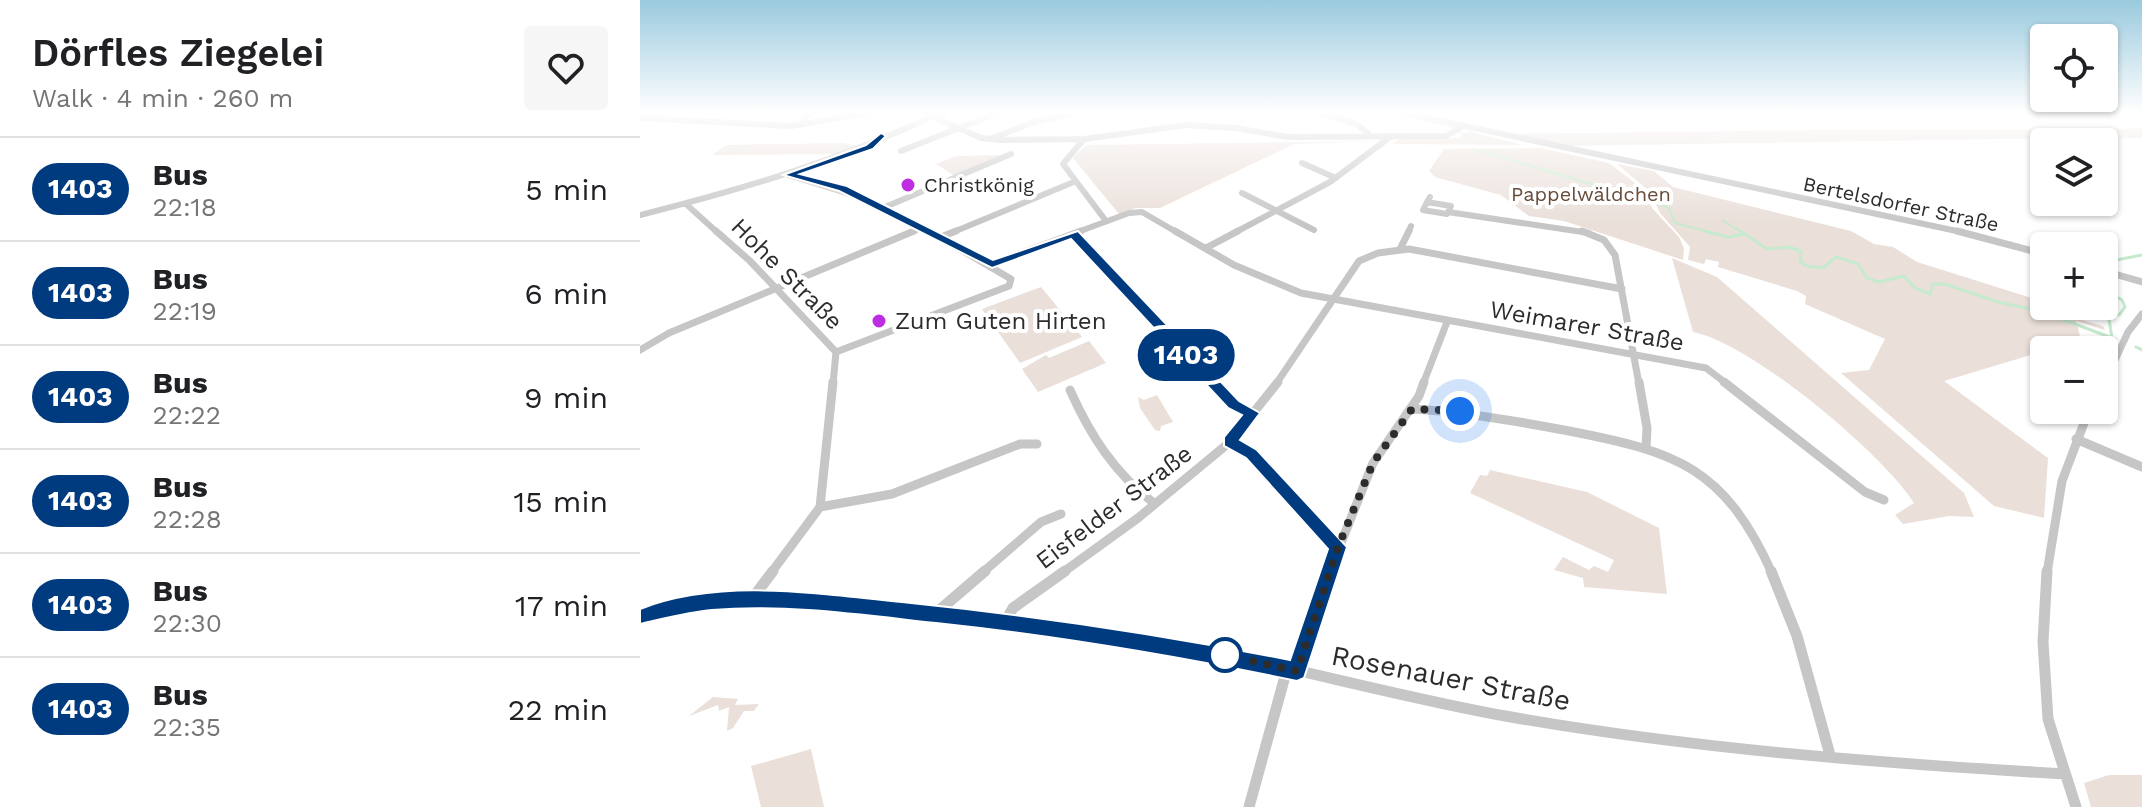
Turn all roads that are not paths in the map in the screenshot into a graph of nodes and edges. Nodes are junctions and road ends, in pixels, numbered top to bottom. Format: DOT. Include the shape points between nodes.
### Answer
graph roads {
  1 [pos="865,149"];
  2 [pos="906,149"];
  3 [pos="1075,149"];
  4 [pos="1374,149"];
  5 [pos="1556,149"];
  6 [pos="901,151"];
  7 [pos="1011,154"];
  8 [pos="1302,163"];
  9 [pos="788,175"];
  10 [pos="1336,178"];
  11 [pos="1076,181"];
  12 [pos="1242,193"];
  13 [pos="1429,199"];
  14 [pos="686,204"];
  15 [pos="885,207"];
  16 [pos="1276,211"];
  17 [pos="640,215"];
  18 [pos="1106,221"];
  19 [pos="1411,226"];
  20 [pos="923,227"];
  21 [pos="1314,230"];
  22 [pos="1073,234"];
  23 [pos="941,237"];
  24 [pos="1206,248"];
  25 [pos="1400,249"];
  26 [pos="2030,250"];
  27 [pos="992,264"];
  28 [pos="2118,275"];
  29 [pos="2142,282"];
  30 [pos="775,287"];
  31 [pos="1622,289"];
  32 [pos="1336,301"];
  33 [pos="2142,314"];
  34 [pos="1447,322"];
  35 [pos="640,350"];
  36 [pos="836,352"];
  37 [pos="1632,354"];
  38 [pos="2118,355"];
  39 [pos="1070,390"];
  40 [pos="1412,409"];
  41 [pos="1253,413"];
  42 [pos="2083,424"];
  43 [pos="2076,439"];
  44 [pos="1230,442"];
  45 [pos="1037,444"];
  46 [pos="1646,448"];
  47 [pos="2142,467"];
  48 [pos="1884,500"];
  49 [pos="1155,504"];
  50 [pos="820,507"];
  51 [pos="1061,514"];
  52 [pos="1338,547"];
  53 [pos="752,599"];
  54 [pos="935,614"];
  55 [pos="640,615"];
  56 [pos="1005,622"];
  57 [pos="1292,670"];
  58 [pos="1830,755"];
  59 [pos="2065,774"];
  60 [pos="1249,807"];
  61 [pos="2076,807"];
  1 -- 9 [label="street"];
  2 -- 6 [label="street"];
  3 -- 11 [label="street" via="1063,162"];
  4 -- 10 [label="street"];
  5 -- 26 [label="street, Bertelsdorfer Straße"];
  7 -- 15 [label="street"];
  8 -- 10 [label="street"];
  9 -- 14 [label="street"];
  9 -- 15 [label="street" via="843,188"];
  10 -- 16 [label="street"];
  11 -- 18 [label="street"];
  11 -- 23 [label="street"];
  12 -- 16 [label="street"];
  13 -- 31 [label="street" via="1423,210 1531,222 1598,236 1616,253"];
  14 -- 17 [label="street"];
  14 -- 30 [label="street, Hohe Straße"];
  15 -- 20 [label="street"];
  16 -- 21 [label="street"];
  16 -- 24 [label="street"];
  18 -- 22 [label="street, Weimarer Straße"];
  18 -- 24 [label="street, Weimarer Straße" via="1142,212"];
  19 -- 25 [label="street"];
  20 -- 23 [label="street"];
  20 -- 30 [label="street"];
  22 -- 27 [label="street, Weimarer Straße"];
  22 -- 41 [label="street" via="1233,405"];
  23 -- 27 [label="street"];
  24 -- 32 [label="street, Weimarer Straße" via="1263,279"];
  25 -- 31 [label="street, Eisfelder Straße"];
  25 -- 32 [label="street, Eisfelder Straße" via="1359,261"];
  27 -- 36 [label="street" via="1011,279 1009,286"];
  28 -- 29 [label="street"];
  30 -- 35 [label="street"];
  30 -- 36 [label="street, Hohe Straße"];
  31 -- 37 [label="street"];
  32 -- 34 [label="street, Weimarer Straße"];
  32 -- 41 [label="street, Eisfelder Straße"];
  33 -- 38 [label="street"];
  34 -- 37 [label="street, Weimarer Straße"];
  34 -- 40 [label="street"];
  36 -- 50 [label="street, Hohe Straße"];
  37 -- 46 [label="street"];
  37 -- 48 [label="street, Weimarer Straße" via="1706,368 1865,492"];
  39 -- 49 [label="street" via="1098,444"];
  40 -- 46 [label="street" via="1507,419"];
  40 -- 52 [label="street" via="1373,463"];
  41 -- 44 [label="street, Eisfelder Straße"];
  42 -- 43 [label="street"];
  43 -- 47 [label="street"];
  43 -- 59 [label="street" via="2050,530 2046,587 2048,721"];
  44 -- 49 [label="street, Eisfelder Straße"];
  44 -- 52 [label="street" via="1252,454"];
  45 -- 50 [label="street" via="1016,446 892,494"];
  46 -- 58 [label="street" via="1687,464 1711,482 1767,560 1805,659"];
  49 -- 56 [label="street, Eisfelder Straße" via="1013,608"];
  50 -- 53 [label="street"];
  51 -- 54 [label="street" via="1041,522"];
  52 -- 57 [label="street"];
  53 -- 54 [label="street, Rosenauer Straße"];
  53 -- 55 [label="street, Rosenauer Straße" via="673,606"];
  54 -- 56 [label="street, Rosenauer Straße"];
  56 -- 57 [label="street, Rosenauer Straße" via="1188,648"];
  57 -- 58 [label="street, Rosenauer Straße" via="1552,724"];
  57 -- 60 [label="street"];
  58 -- 59 [label="street, Rosenauer Straße"];
  59 -- 61 [label="street"];
}
